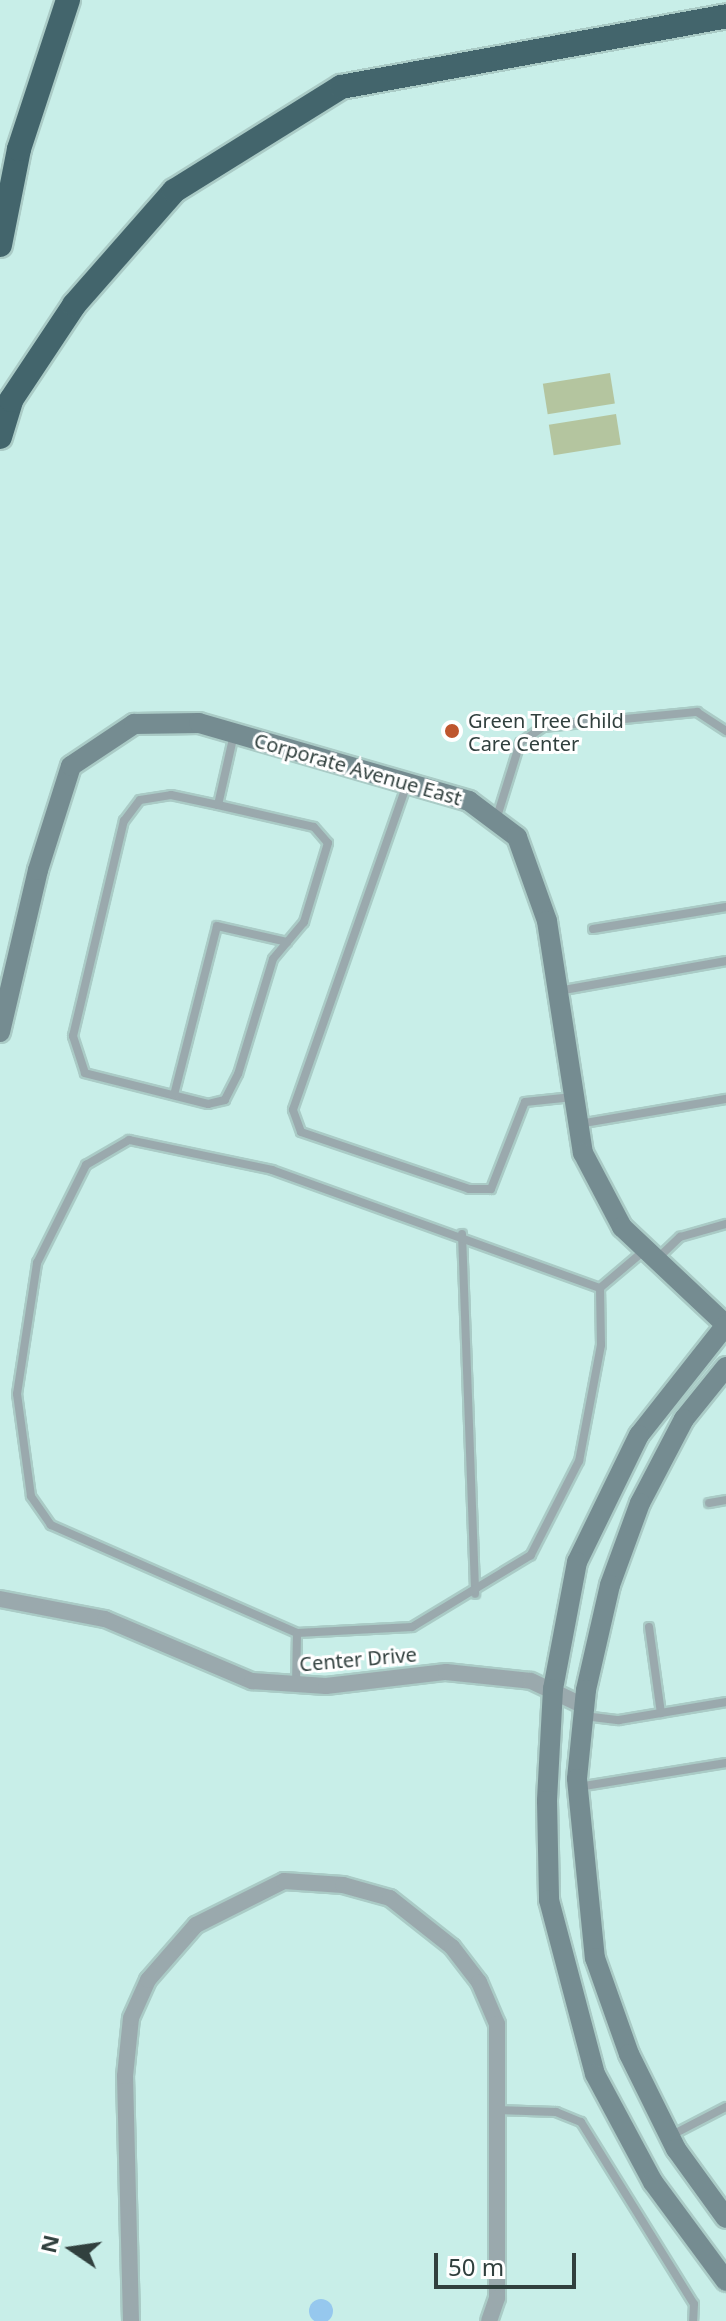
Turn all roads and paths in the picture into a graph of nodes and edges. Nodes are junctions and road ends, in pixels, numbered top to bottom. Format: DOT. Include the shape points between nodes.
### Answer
graph roads {
  1 [pos="68,0"];
  2 [pos="726,16"];
  3 [pos="0,245"];
  4 [pos="0,437"];
  5 [pos="726,731"];
  6 [pos="234,733"];
  7 [pos="407,783"];
  8 [pos="218,805"];
  9 [pos="495,821"];
  10 [pos="726,907"];
  11 [pos="593,929"];
  12 [pos="287,942"];
  13 [pos="726,961"];
  14 [pos="558,991"];
  15 [pos="0,1032"];
  16 [pos="174,1095"];
  17 [pos="574,1096"];
  18 [pos="726,1099"];
  19 [pos="578,1124"];
  20 [pos="726,1224"];
  21 [pos="462,1234"];
  22 [pos="651,1254"];
  23 [pos="600,1288"];
  24 [pos="726,1325"];
  25 [pos="726,1367"];
  26 [pos="726,1500"];
  27 [pos="709,1503"];
  28 [pos="475,1594"];
  29 [pos="0,1599"];
  30 [pos="649,1627"];
  31 [pos="297,1633"];
  32 [pos="296,1686"];
  33 [pos="553,1689"];
  34 [pos="726,1702"];
  35 [pos="584,1711"];
  36 [pos="661,1713"];
  37 [pos="726,1763"];
  38 [pos="577,1787"];
  39 [pos="726,2107"];
  40 [pos="497,2110"];
  41 [pos="670,2136"];
  42 [pos="726,2218"];
  43 [pos="726,2281"];
  44 [pos="131,2321"];
  45 [pos="489,2321"];
  46 [pos="693,2321"];
  1 -- 3 [label="highway" via="19,149"];
  2 -- 4 [label="highway" via="341,87 174,191 74,305 11,400"];
  5 -- 9 [label="lane" via="697,712 543,727 520,743"];
  6 -- 7 [label="street, Corporate Avenue East"];
  6 -- 8 [label="lane"];
  6 -- 15 [label="street, Corporate Avenue East" via="199,723 134,724 71,766 38,870"];
  7 -- 9 [label="street, Corporate Avenue East" via="469,801"];
  7 -- 17 [label="lane" via="293,1110 301,1132 469,1189 491,1189 525,1102"];
  8 -- 12 [label="lane" via="314,827 328,843 304,922"];
  8 -- 16 [label="lane" via="171,795 140,800 124,821 73,1036 85,1073"];
  9 -- 14 [label="street, Corporate Avenue East" via="517,837 547,921"];
  10 -- 11 [label="lane"];
  12 -- 16 [label="lane" via="273,959 225,1100"];
  12 -- 16 [label="lane" via="217,926"];
  13 -- 14 [label="lane"];
  14 -- 17 [label="street, Corporate Avenue East"];
  17 -- 19 [label="street, Corporate Avenue East"];
  18 -- 19 [label="lane"];
  19 -- 22 [label="street, Corporate Avenue East" via="583,1153 622,1227"];
  20 -- 22 [label="lane" via="680,1237"];
  21 -- 23 [label="lane"];
  21 -- 28 [label="lane"];
  21 -- 31 [label="lane" via="272,1170 129,1140 86,1165 37,1263 17,1394 31,1496 51,1525"];
  22 -- 23 [label="lane"];
  22 -- 24 [label="street, Corporate Avenue East"];
  23 -- 28 [label="lane" via="601,1345 579,1461 531,1555"];
  24 -- 33 [label="street" via="639,1435 577,1562"];
  25 -- 35 [label="street" via="684,1419 640,1503 610,1585"];
  26 -- 27 [label="lane"];
  28 -- 31 [label="lane" via="412,1627"];
  29 -- 32 [label="street, Center Drive" via="105,1619 252,1681"];
  30 -- 36 [label="lane"];
  31 -- 32 [label="lane"];
  32 -- 33 [label="street, Center Drive" via="446,1672"];
  33 -- 35 [label="street, Center Drive"];
  33 -- 43 [label="street" via="549,1900 595,2074 653,2182"];
  34 -- 36 [label="lane"];
  35 -- 36 [label="lane"];
  35 -- 38 [label="street"];
  37 -- 38 [label="lane"];
  38 -- 41 [label="street" via="595,1958 629,2054"];
  39 -- 41 [label="lane"];
  40 -- 44 [label="street" via="497,2024 479,1982 452,1947 390,1898 343,1885 284,1881 196,1925 148,1980 131,2018 125,2076"];
  40 -- 45 [label="street" via="497,2298"];
  40 -- 46 [label="lane" via="556,2112 581,2122 694,2304"];
  41 -- 42 [label="street"];
}
